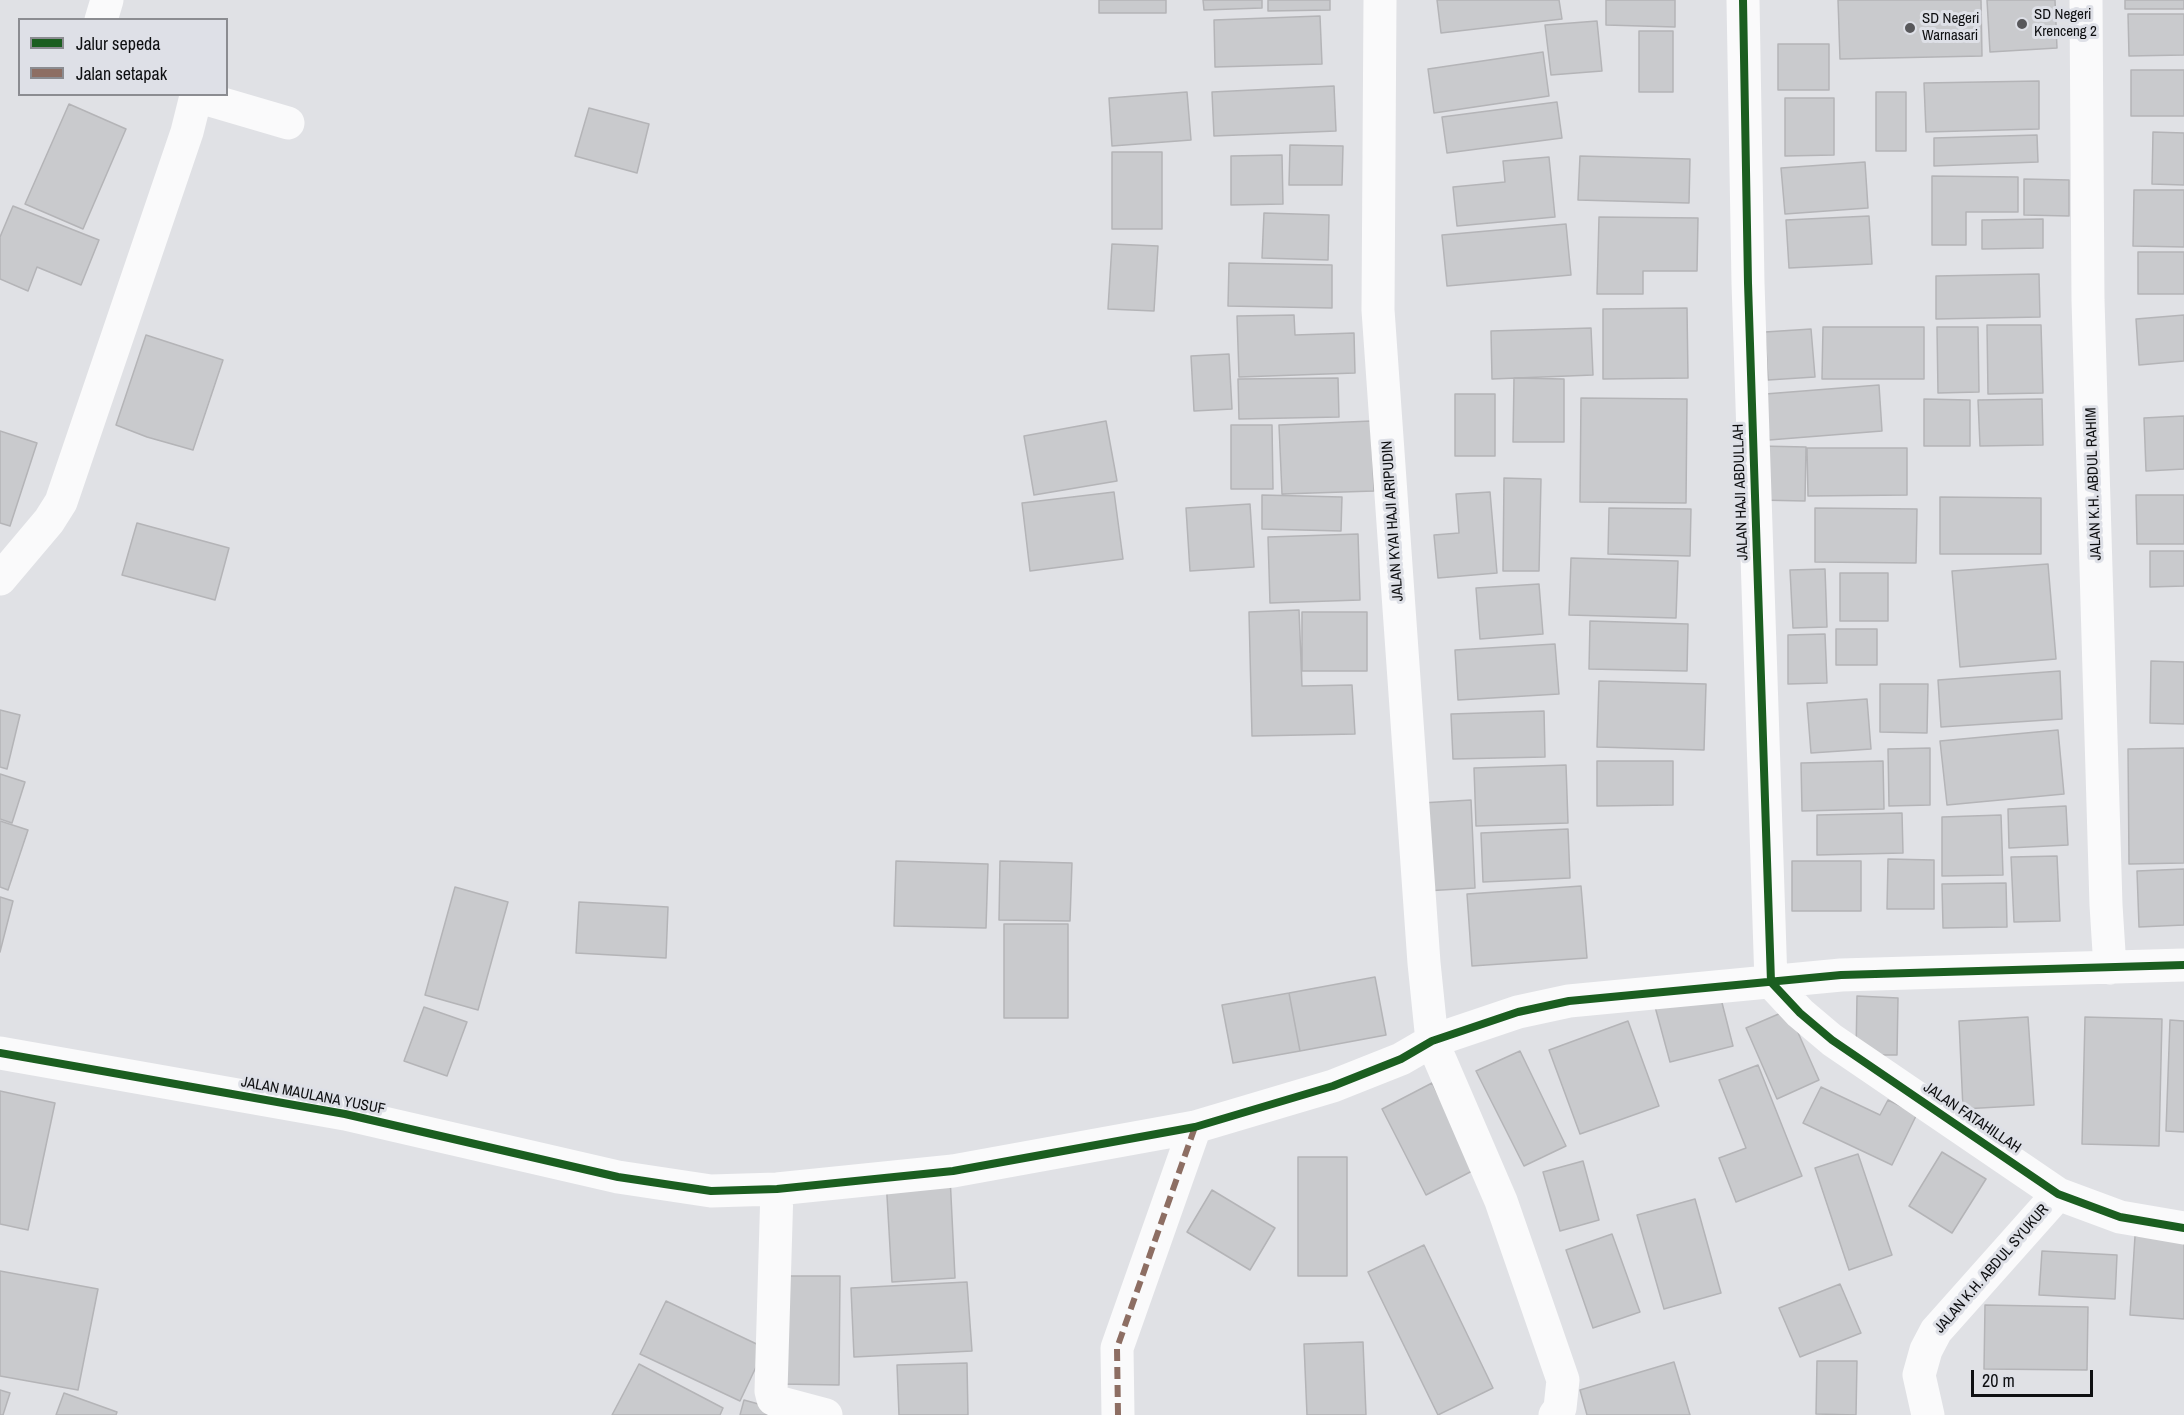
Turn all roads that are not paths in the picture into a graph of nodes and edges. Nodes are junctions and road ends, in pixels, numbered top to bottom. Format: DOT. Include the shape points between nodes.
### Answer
graph roads {
  1 [pos="107,0"];
  2 [pos="1380,0"];
  3 [pos="1743,0"];
  4 [pos="2086,0"];
  5 [pos="102,18"];
  6 [pos="194,96"];
  7 [pos="197,96"];
  8 [pos="288,123"];
  9 [pos="0,579"];
  10 [pos="2184,965"];
  11 [pos="2110,968"];
  12 [pos="1771,982"];
  13 [pos="1432,1041"];
  14 [pos="0,1053"];
  15 [pos="1195,1127"];
  16 [pos="777,1189"];
  17 [pos="2058,1194"];
  18 [pos="2184,1228"];
  19 [pos="826,1415"];
  20 [pos="1118,1415"];
  21 [pos="1556,1415"];
  22 [pos="1928,1415"];
  1 -- 5 [label="street"];
  2 -- 13 [label="street, JALAN KYAI HAJI ARIPUDIN" via="1378,310"];
  3 -- 12 [label="street, JALAN HAJI ABDULLAH" via="1748,295"];
  4 -- 11 [label="street, JALAN K.H. ABDUL RAHIM" via="2088,300"];
  6 -- 9 [label="street" via="187,132 61,502"];
  7 -- 8 [label="street"];
  10 -- 11 [label="street, JALAN MAULANA YUSUF"];
  11 -- 12 [label="street, JALAN MAULANA YUSUF" via="1841,975"];
  12 -- 13 [label="street, JALAN MAULANA YUSUF" via="1569,1000 1518,1012"];
  12 -- 17 [label="street, JALAN FATAHILLAH" via="1832,1040"];
  13 -- 15 [label="street, JALAN MAULANA YUSUF" via="1401,1059 1333,1086"];
  13 -- 21 [label="street, JALAN KYAI HAJI ARIPUDIN" via="1501,1201 1563,1380"];
  14 -- 16 [label="street, JALAN MAULANA YUSUF" via="345,1114 618,1177 711,1191"];
  15 -- 16 [label="street, JALAN MAULANA YUSUF" via="953,1171"];
  15 -- 20 [label="street" via="1117,1348"];
  16 -- 19 [label="street" via="771,1391 773,1399 781,1403"];
  17 -- 18 [label="street, JALAN FATAHILLAH" via="2120,1217"];
  17 -- 22 [label="street, JALAN K.H. ABDUL SYUKUR" via="1936,1331 1919,1375"];
}
